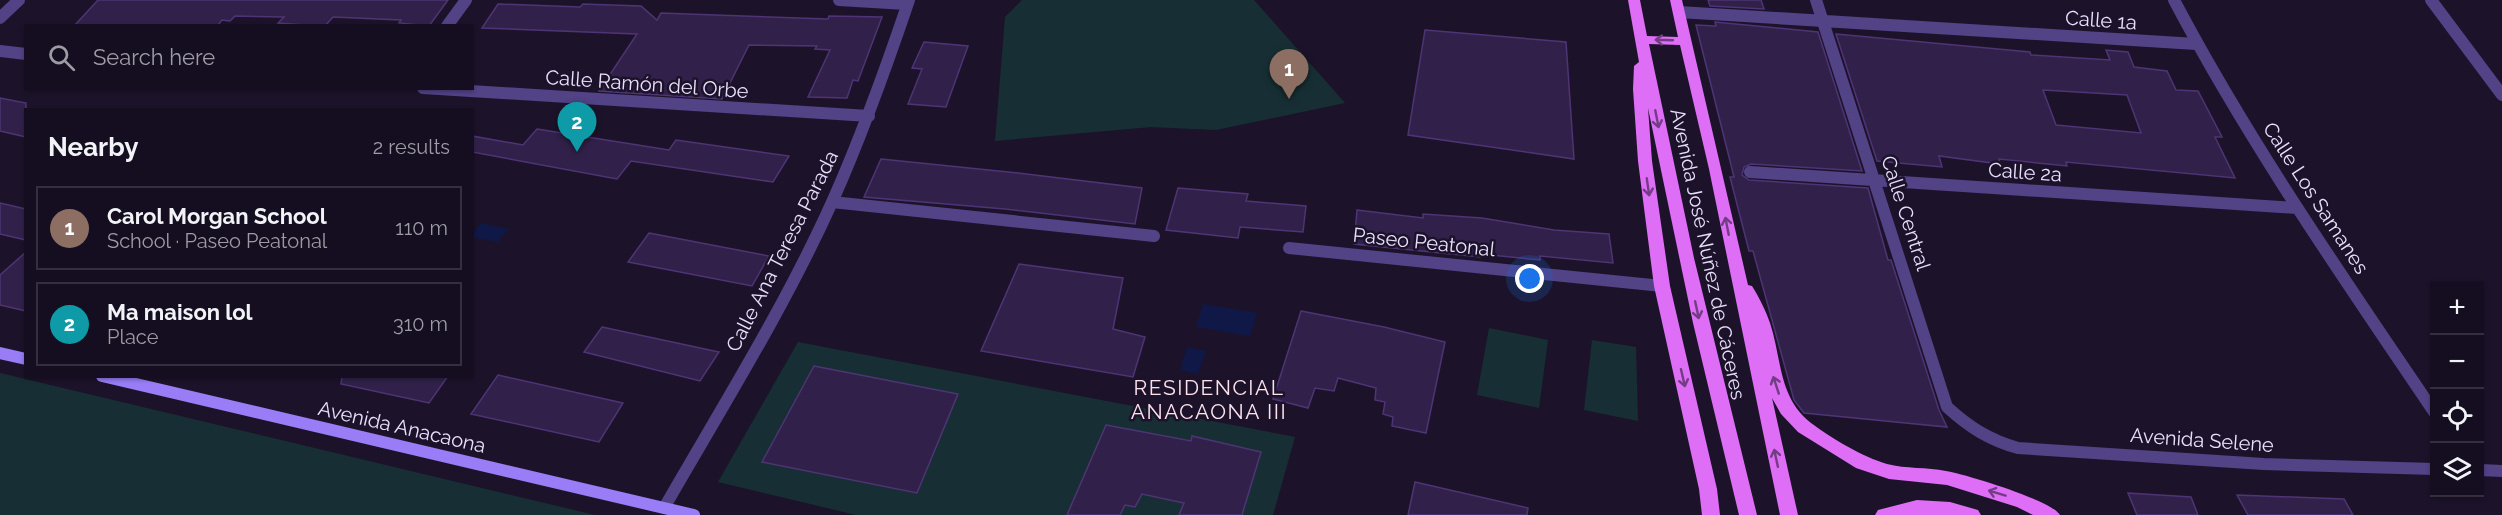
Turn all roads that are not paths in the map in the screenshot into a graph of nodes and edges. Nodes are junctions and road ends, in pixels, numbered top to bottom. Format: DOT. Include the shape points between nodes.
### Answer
graph roads {
  1 [pos="19,0"];
  2 [pos="466,0"];
  3 [pos="839,0"];
  4 [pos="1634,0"];
  5 [pos="1816,0"];
  6 [pos="2174,0"];
  7 [pos="2431,0"];
  8 [pos="907,2"];
  9 [pos="1678,6"];
  10 [pos="0,18"];
  11 [pos="1823,21"];
  12 [pos="448,24"];
  13 [pos="1686,41"];
  14 [pos="1642,42"];
  15 [pos="2196,44"];
  16 [pos="0,51"];
  17 [pos="24,54"];
  18 [pos="455,90"];
  19 [pos="2502,95"];
  20 [pos="869,116"];
  21 [pos="1750,172"];
  22 [pos="1875,180"];
  23 [pos="832,202"];
  24 [pos="2297,208"];
  25 [pos="1154,236"];
  26 [pos="1289,248"];
  27 [pos="1734,262"];
  28 [pos="1662,286"];
  29 [pos="0,353"];
  30 [pos="24,359"];
  31 [pos="111,378"];
  32 [pos="2430,406"];
  33 [pos="1971,430"];
  34 [pos="2430,469"];
  35 [pos="2484,470"];
  36 [pos="2502,471"];
  37 [pos="664,508"];
  38 [pos="694,515"];
  39 [pos="1712,515"];
  40 [pos="1748,515"];
  41 [pos="1789,515"];
  42 [pos="1884,515"];
  43 [pos="1972,515"];
  44 [pos="2051,515"];
  1 -- 10 [label="street"];
  2 -- 12 [label="street"];
  3 -- 8 [label="street"];
  4 -- 14 [label="main road, Avenida José Núñez de Cáceres"];
  5 -- 11 [label="street, Calle Central"];
  6 -- 15 [label="street, Calle Los Samanes"];
  7 -- 19 [label="street"];
  8 -- 20 [label="street, Calle Ana Teresa Parada"];
  9 -- 11 [label="street, Calle 1a"];
  9 -- 13 [label="main road, Avenida José Núñez de Cáceres"];
  11 -- 15 [label="street, Calle 1a"];
  11 -- 22 [label="street, Calle Central"];
  13 -- 14 [label="main road, one-way"];
  27 -- 13 [label="main road, Avenida José Núñez de Cáceres, one-way"];
  14 -- 28 [label="main road, one-way" via="1640,89 1645,161"];
  14 -- 40 [label="main road, Avenida José Núñez de Cáceres, one-way" via="1708,361"];
  15 -- 24 [label="street, Calle Los Samanes"];
  16 -- 17 [label="street"];
  18 -- 20 [label="street, Calle Ramón del Orbe"];
  20 -- 23 [label="street, Calle Ana Teresa Parada"];
  21 -- 22 [label="street, Calle 2a"];
  22 -- 24 [label="street, Calle 2a"];
  22 -- 33 [label="street, Calle Central" via="1947,407"];
  23 -- 25 [label="street"];
  23 -- 37 [label="street, Calle Ana Teresa Parada" via="775,315"];
  24 -- 32 [label="street, Calle Los Samanes"];
  26 -- 28 [label="street, Paseo Peatonal"];
  41 -- 27 [label="main road, Avenida José Núñez de Cáceres, one-way"];
  44 -- 27 [label="main road, one-way" via="2021,501 1947,478 1890,472 1862,463 1804,427 1787,409 1776,389 1762,323"];
  28 -- 39 [label="main road, one-way"];
  29 -- 30 [label="main road"];
  31 -- 37 [label="main road, Avenida Anacaona"];
  33 -- 34 [label="street, Avenida Selene" via="2018,448 2264,465"];
  35 -- 36 [label="street"];
  37 -- 38 [label="main road, Avenida Anacaona"];
  42 -- 43 [label="main road" via="1898,509 1941,506"];
}
